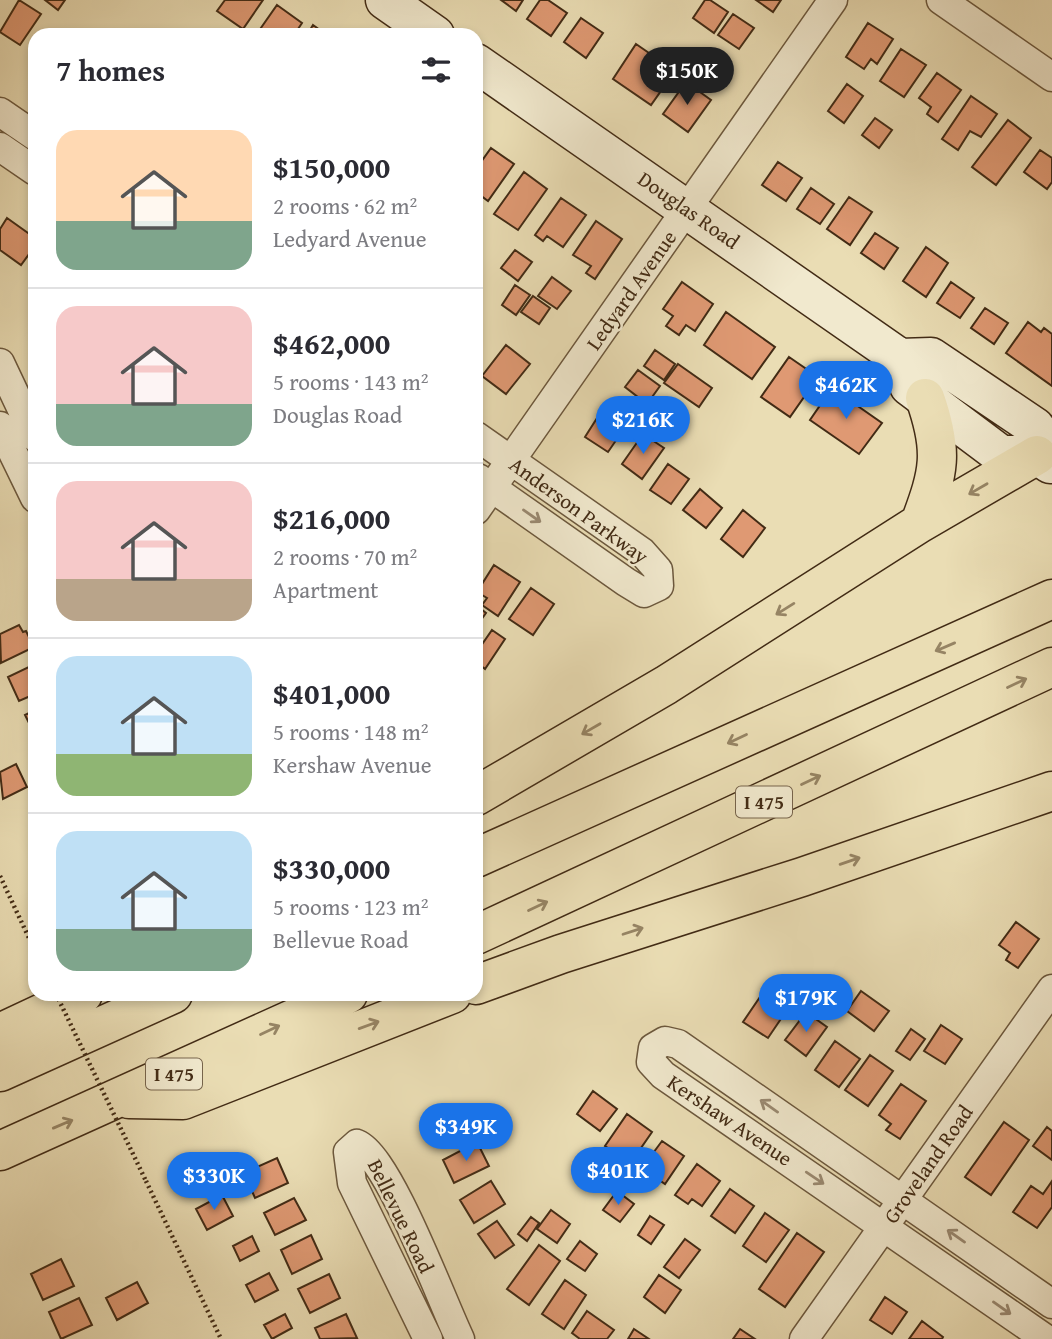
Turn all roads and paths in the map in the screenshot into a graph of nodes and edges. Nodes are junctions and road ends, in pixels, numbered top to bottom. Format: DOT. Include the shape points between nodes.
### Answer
graph roads {
  1 [pos="385,0"];
  2 [pos="833,0"];
  3 [pos="941,0"];
  4 [pos="425,28"];
  5 [pos="483,68"];
  6 [pos="1052,78"];
  7 [pos="0,112"];
  8 [pos="28,131"];
  9 [pos="0,147"];
  10 [pos="28,167"];
  11 [pos="687,209"];
  12 [pos="900,358"];
  13 [pos="0,363"];
  14 [pos="925,398"];
  15 [pos="28,422"];
  16 [pos="0,426"];
  17 [pos="483,441"];
  18 [pos="1047,455"];
  19 [pos="511,460"];
  20 [pos="28,484"];
  21 [pos="483,489"];
  22 [pos="483,492"];
  23 [pos="920,523"];
  24 [pos="1052,599"];
  25 [pos="1052,667"];
  26 [pos="1052,791"];
  27 [pos="483,792"];
  28 [pos="483,855"];
  29 [pos="0,876"];
  30 [pos="483,932"];
  31 [pos="28,936"];
  32 [pos="483,982"];
  33 [pos="1052,989"];
  34 [pos="59,1001"];
  35 [pos="68,1001"];
  36 [pos="157,1001"];
  37 [pos="333,1001"];
  38 [pos="434,1001"];
  39 [pos="0,1034"];
  40 [pos="0,1072"];
  41 [pos="120,1099"];
  42 [pos="0,1151"];
  43 [pos="903,1199"];
  44 [pos="884,1225"];
  45 [pos="1052,1304"];
  46 [pos="462,1334"];
  47 [pos="427,1338"];
  48 [pos="221,1339"];
  49 [pos="804,1339"];
  50 [pos="1046,1339"];
  1 -- 4 [label="street"];
  2 -- 11 [label="street, Ledyard Avenue"];
  3 -- 6 [label="street"];
  5 -- 11 [label="street, Douglas Road"];
  7 -- 8 [label="street"];
  9 -- 10 [label="street"];
  11 -- 12 [label="street, Douglas Road"];
  11 -- 19 [label="street, Ledyard Avenue"];
  12 -- 14 [label="street" via="909,386"];
  12 -- 18 [label="street" via="931,357 1035,426"];
  13 -- 15 [label="street"];
  14 -- 18 [label="street" via="1001,455"];
  14 -- 23 [label="highway" via="934,423 938,460 937,478"];
  16 -- 20 [label="street"];
  17 -- 19 [label="street, Anderson Parkway"];
  18 -- 23 [label="highway, one-way"];
  19 -- 21 [label="street, Ledyard Avenue"];
  22 -- 19 [label="street, Anderson Parkway, one-way" via="644,593 659,586 658,570 642,552"];
  23 -- 27 [label="highway, one-way" via="666,685"];
  24 -- 28 [label="highway, one-way"];
  30 -- 25 [label="highway, I 475, one-way"];
  32 -- 26 [label="highway, one-way"];
  29 -- 31 [label="path"];
  33 -- 43 [label="street, Groveland Road"];
  34 -- 48 [label="path, bridge"];
  35 -- 39 [label="highway"];
  36 -- 40 [label="highway"];
  41 -- 37 [label="highway, I 475, one-way"];
  41 -- 38 [label="highway, one-way" via="183,1100"];
  42 -- 41 [label="highway, I 475, one-way"];
  43 -- 44 [label="street, Groveland Road"];
  43 -- 44 [label="street, Kershaw Avenue, one-way" via="678,1044 666,1041 653,1048 651,1062 663,1075"];
  45 -- 43 [label="street, Kershaw Avenue, one-way"];
  44 -- 49 [label="street, Groveland Road"];
  44 -- 50 [label="street, Kershaw Avenue, one-way"];
  46 -- 47 [label="street"];
  46 -- 47 [label="street, Bellevue Road" via="385,1173 366,1148 357,1144 348,1152 352,1183"];
}
